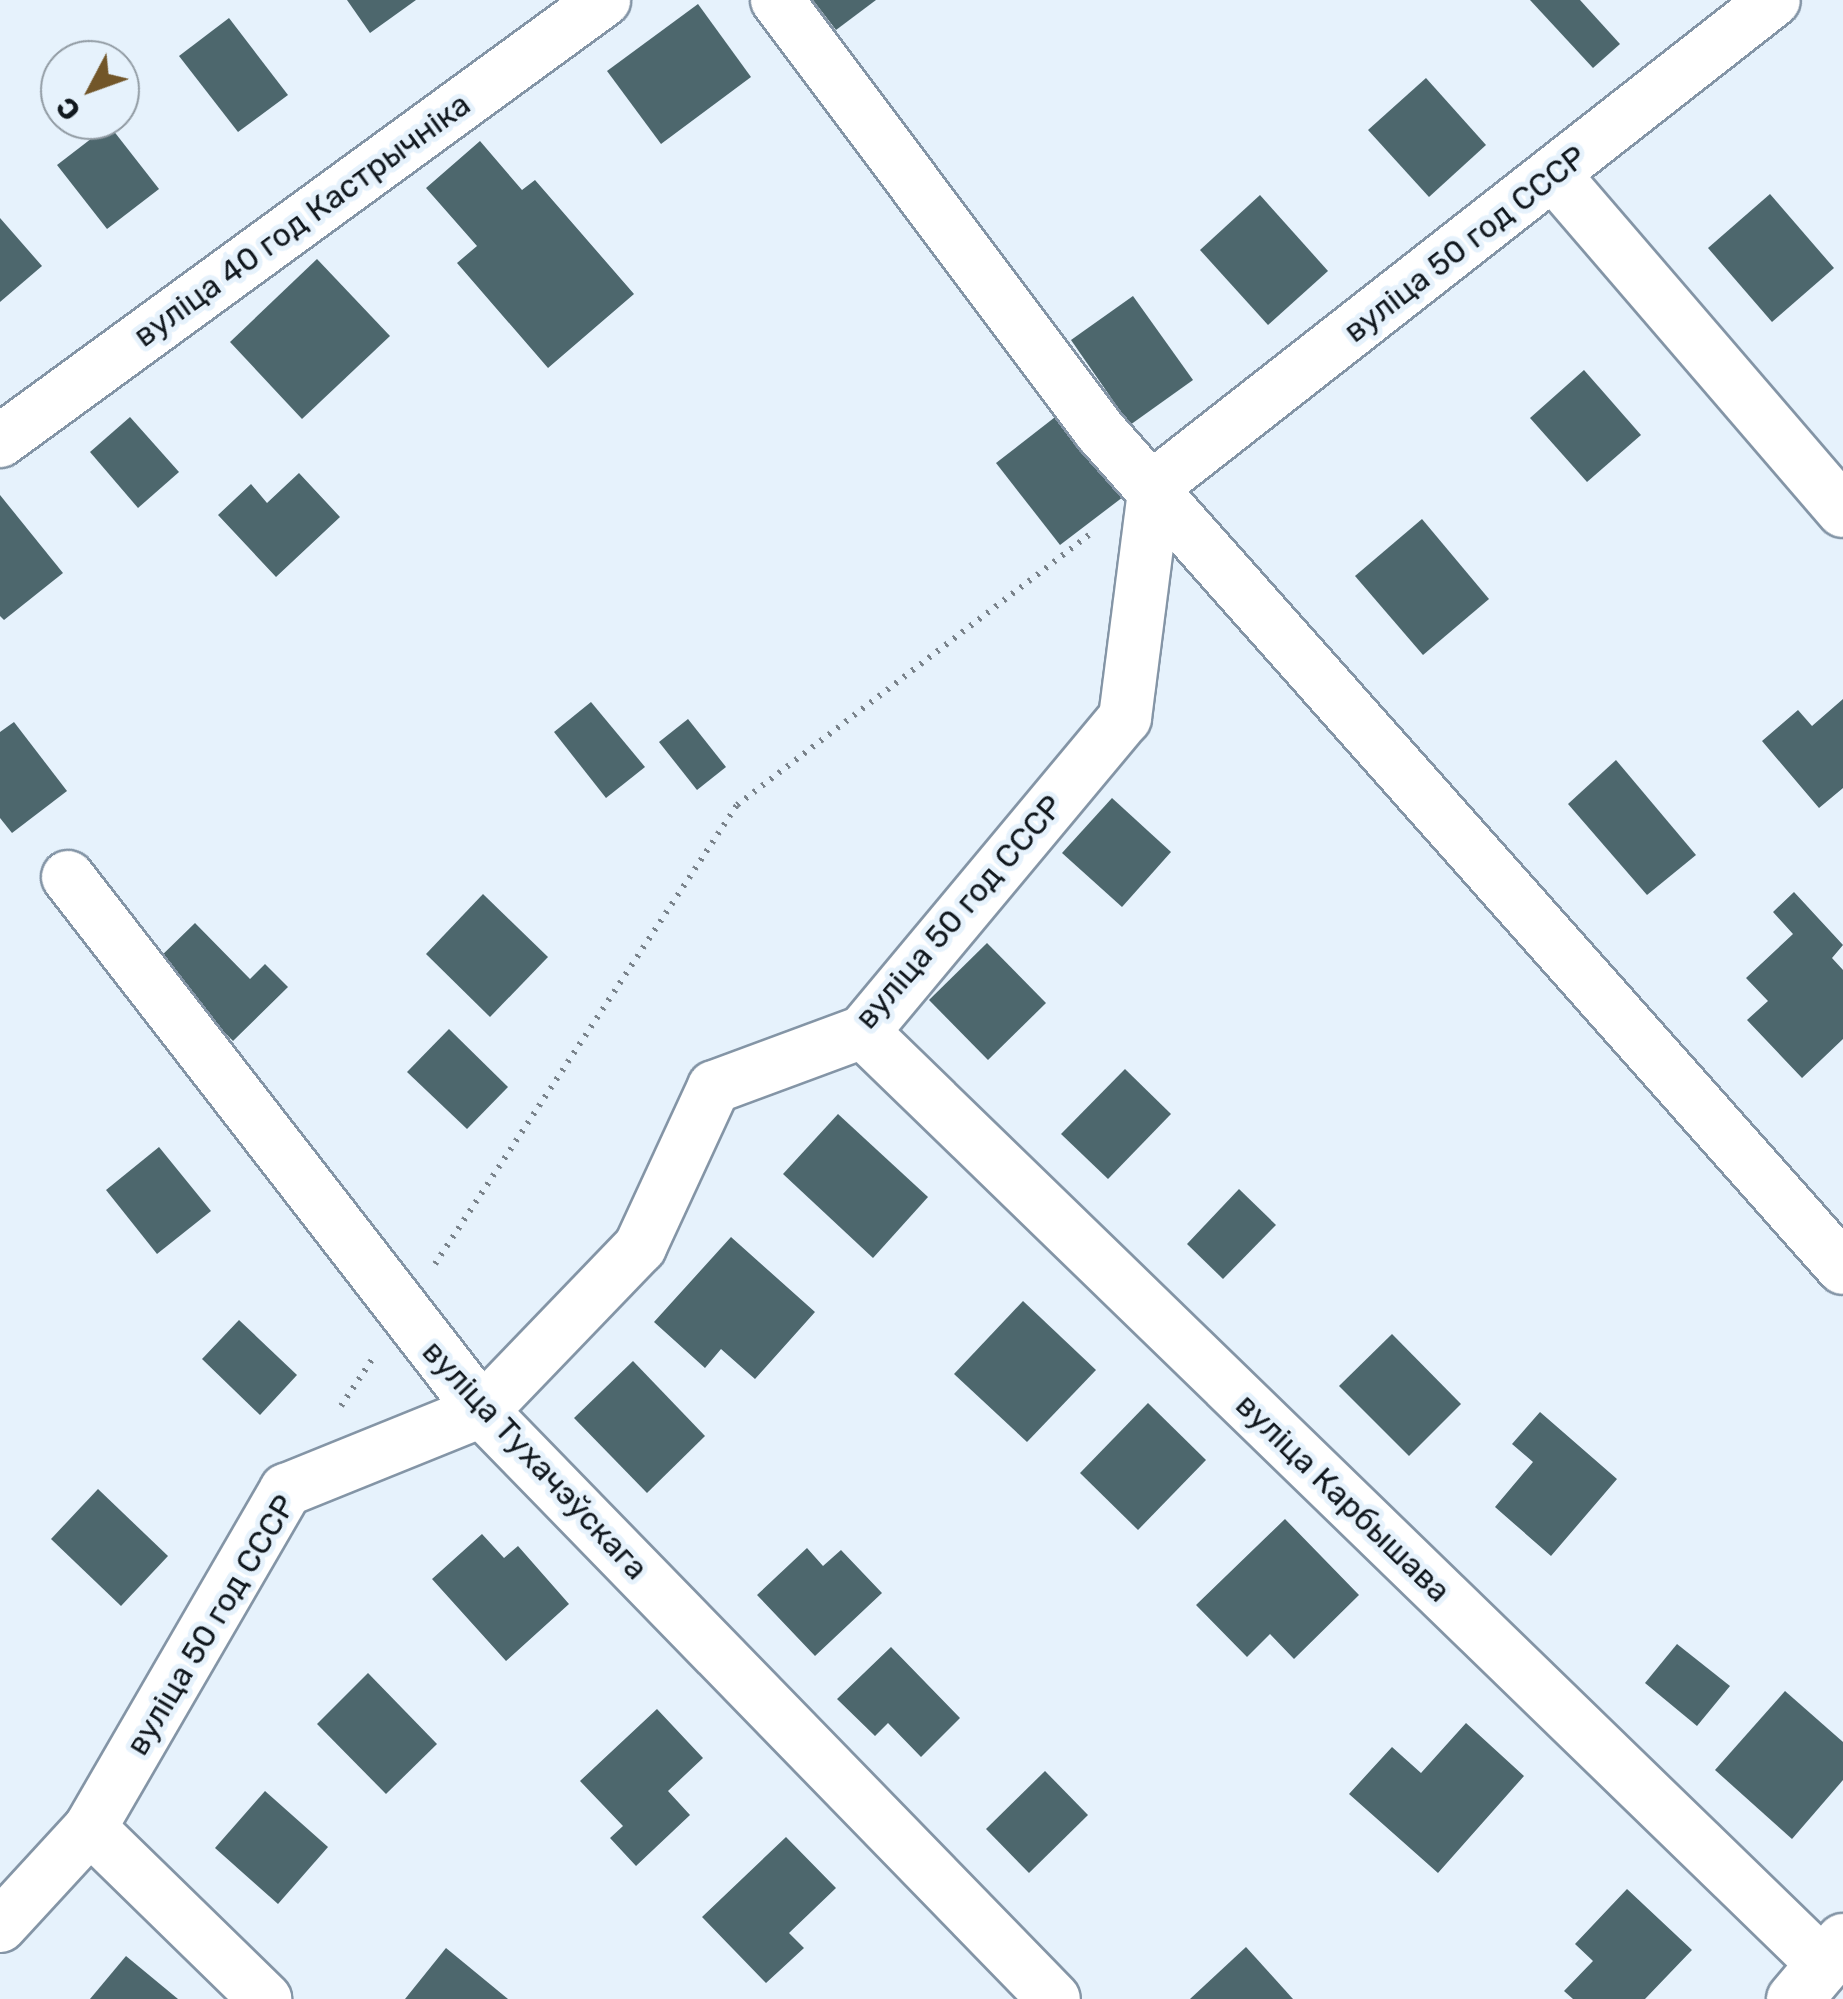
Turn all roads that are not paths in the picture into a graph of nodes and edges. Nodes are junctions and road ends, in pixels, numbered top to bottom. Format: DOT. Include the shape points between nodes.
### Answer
graph roads {
  1 [pos="604,0"];
  2 [pos="777,0"];
  3 [pos="1774,0"];
  4 [pos="1554,175"];
  5 [pos="0,441"];
  6 [pos="1154,485"];
  7 [pos="1843,511"];
  8 [pos="68,877"];
  9 [pos="863,1032"];
  10 [pos="1843,1268"];
  11 [pos="482,1412"];
  12 [pos="90,1828"];
  13 [pos="0,1926"];
  14 [pos="1820,1968"];
  15 [pos="265,1999"];
  16 [pos="1054,1999"];
  1 -- 5 [label="street, вуліца 40 год Кастрычніка"];
  2 -- 6 [label="street" via="1100,431"];
  3 -- 4 [label="street, вуліца 50 год СССР"];
  4 -- 6 [label="street, вуліца 50 год СССР"];
  4 -- 7 [label="street"];
  6 -- 9 [label="street, вуліца 50 год СССР" via="1124,718"];
  6 -- 10 [label="street"];
  8 -- 11 [label="street, вуліца Тухачэўскага"];
  9 -- 11 [label="street, вуліца 50 год СССР" via="714,1087 640,1247"];
  9 -- 14 [label="street, вуліца Карбышава"];
  11 -- 12 [label="street, вуліца 50 год СССР" via="286,1490"];
  11 -- 16 [label="street, вуліца Тухачэўскага"];
  12 -- 13 [label="street, вуліца 50 год СССР"];
  12 -- 15 [label="street"];
}
